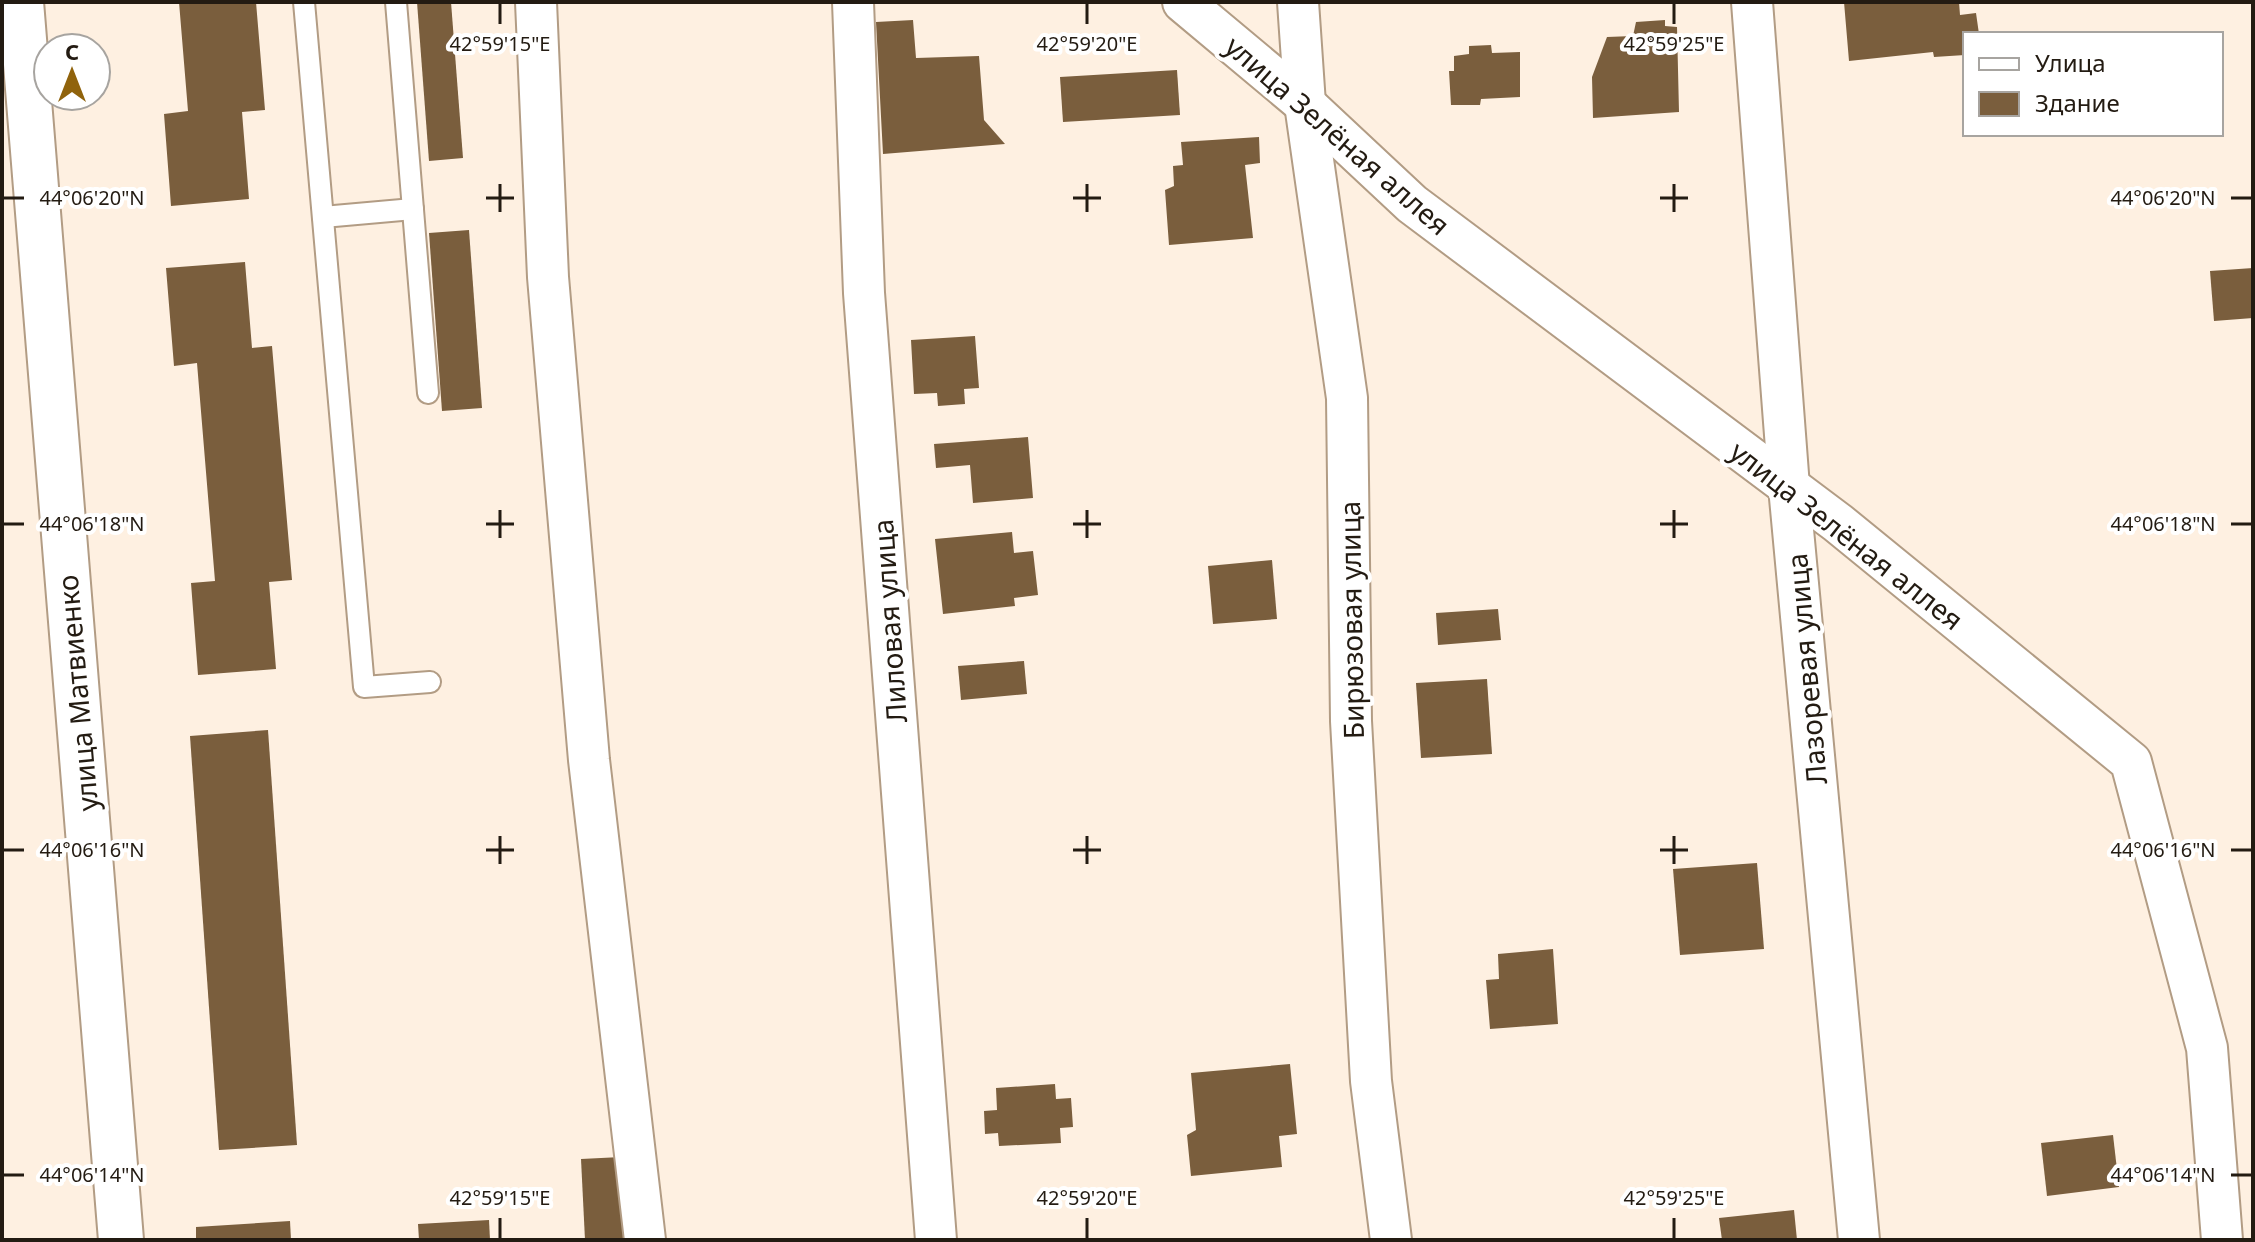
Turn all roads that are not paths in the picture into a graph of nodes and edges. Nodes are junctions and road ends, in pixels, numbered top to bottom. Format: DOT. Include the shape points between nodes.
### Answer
graph roads {
  1 [pos="21,2"];
  2 [pos="304,2"];
  3 [pos="396,2"];
  4 [pos="536,2"];
  5 [pos="853,2"];
  6 [pos="1183,2"];
  7 [pos="1298,2"];
  8 [pos="1752,2"];
  9 [pos="1305,104"];
  10 [pos="413,209"];
  11 [pos="323,217"];
  12 [pos="428,393"];
  13 [pos="1789,487"];
  14 [pos="430,682"];
  15 [pos="121,1240"];
  16 [pos="645,1240"];
  17 [pos="936,1240"];
  18 [pos="1391,1240"];
  19 [pos="1859,1240"];
  20 [pos="2222,1240"];
  1 -- 15 [label="street, улица Матвиенко"];
  2 -- 11 [label="lane"];
  3 -- 10 [label="lane"];
  4 -- 16 [label="street" via="548,277 586,729"];
  5 -- 17 [label="street, Лиловая улица" via="864,293"];
  6 -- 9 [label="street, улица Зелёная аллея"];
  7 -- 9 [label="street, Бирюзовая улица"];
  8 -- 13 [label="street, Лазоревая улица"];
  9 -- 13 [label="street, улица Зелёная аллея" via="1412,204"];
  9 -- 18 [label="street, Бирюзовая улица" via="1347,398 1352,737 1371,1081"];
  10 -- 11 [label="lane"];
  10 -- 12 [label="lane"];
  11 -- 14 [label="lane" via="364,687"];
  13 -- 19 [label="street, Лазоревая улица"];
  13 -- 20 [label="street, улица Зелёная аллея" via="2131,762 2207,1048"];
}
